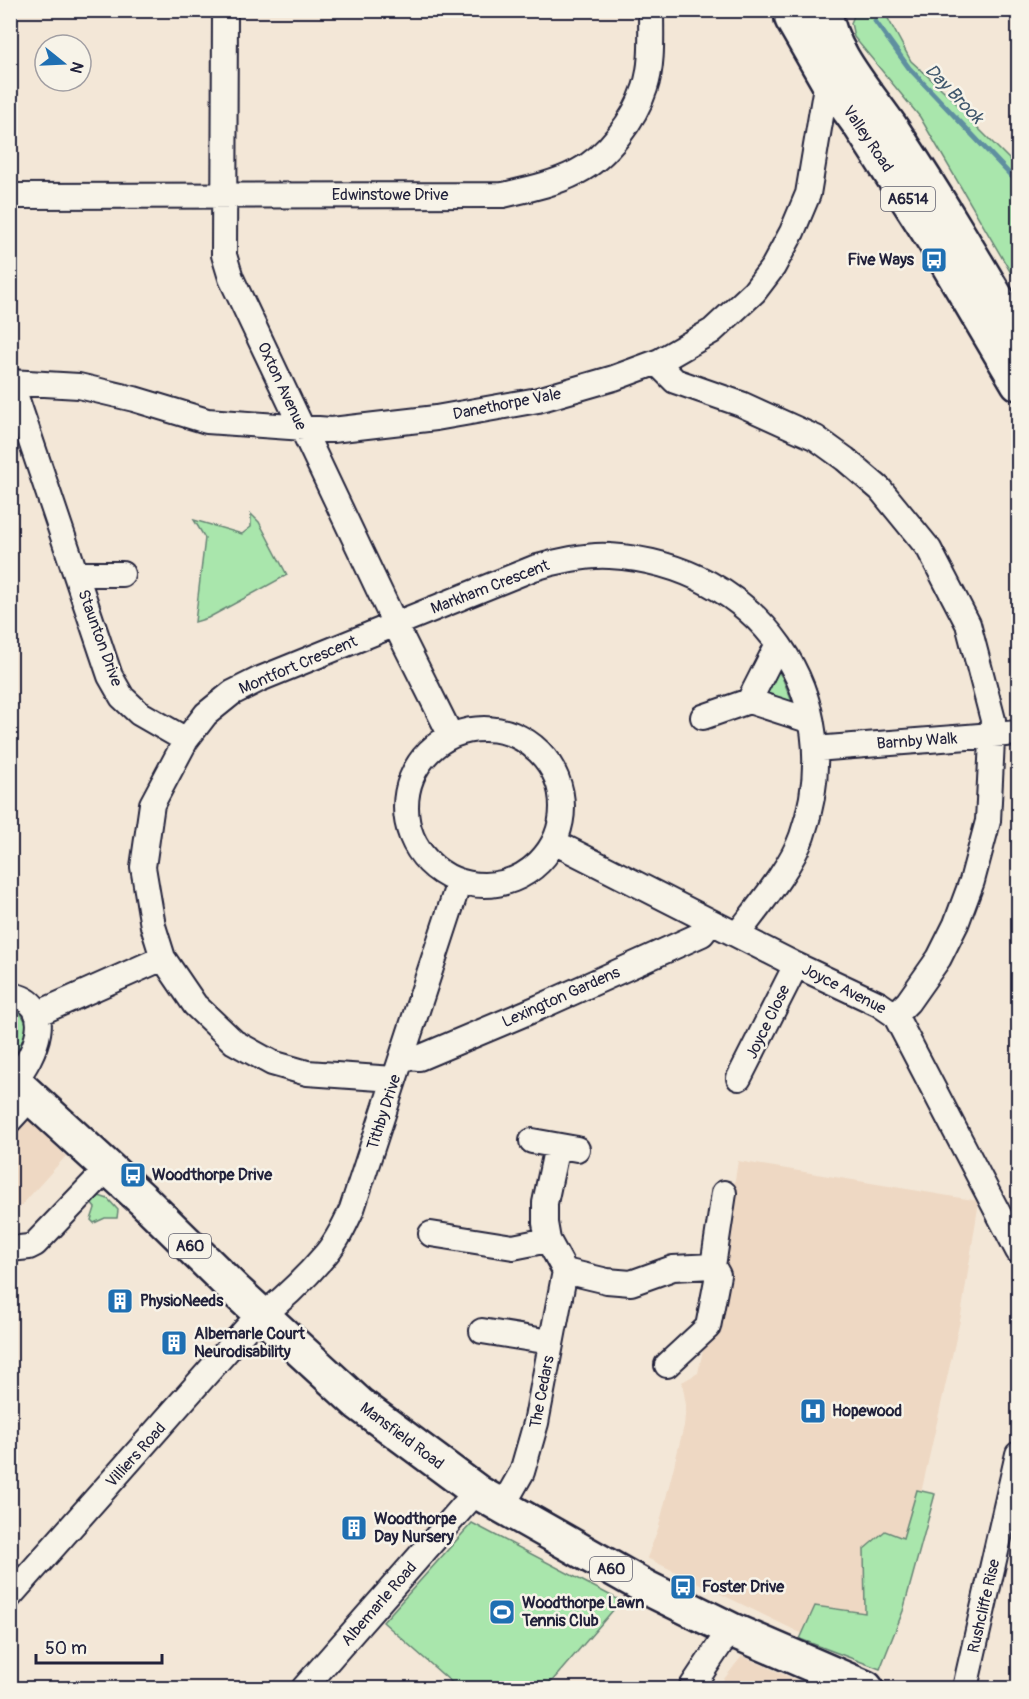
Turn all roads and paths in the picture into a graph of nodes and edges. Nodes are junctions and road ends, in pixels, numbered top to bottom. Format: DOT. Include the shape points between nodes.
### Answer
graph roads {
  1 [pos="225,10"];
  2 [pos="651,10"];
  3 [pos="824,10"];
  4 [pos="783,15"];
  5 [pos="827,80"];
  6 [pos="224,195"];
  7 [pos="10,196"];
  8 [pos="1018,334"];
  9 [pos="660,361"];
  10 [pos="11,381"];
  11 [pos="1018,383"];
  12 [pos="303,429"];
  13 [pos="76,574"];
  14 [pos="122,574"];
  15 [pos="395,624"];
  16 [pos="778,644"];
  17 [pos="749,701"];
  18 [pos="703,717"];
  19 [pos="811,721"];
  20 [pos="1018,733"];
  21 [pos="992,735"];
  22 [pos="451,736"];
  23 [pos="186,740"];
  24 [pos="815,749"];
  25 [pos="554,842"];
  26 [pos="459,882"];
  27 [pos="711,922"];
  28 [pos="737,935"];
  29 [pos="163,958"];
  30 [pos="796,965"];
  31 [pos="10,995"];
  32 [pos="37,1014"];
  33 [pos="895,1015"];
  34 [pos="403,1056"];
  35 [pos="740,1078"];
  36 [pos="394,1079"];
  37 [pos="16,1094"];
  38 [pos="532,1141"];
  39 [pos="108,1168"];
  40 [pos="724,1193"];
  41 [pos="431,1234"];
  42 [pos="548,1240"];
  43 [pos="10,1249"];
  44 [pos="1018,1251"];
  45 [pos="713,1266"];
  46 [pos="565,1271"];
  47 [pos="263,1316"];
  48 [pos="482,1331"];
  49 [pos="551,1342"];
  50 [pos="667,1365"];
  51 [pos="1018,1454"];
  52 [pos="490,1500"];
  53 [pos="10,1596"];
  54 [pos="734,1631"];
  55 [pos="304,1689"];
  56 [pos="691,1689"];
  57 [pos="866,1689"];
  58 [pos="965,1689"];
  1 -- 6 [label="street, Oxton Avenue"];
  2 -- 6 [label="street, Edwinstowe Drive" via="645,88 632,117 608,148 579,171 542,186 503,195"];
  3 -- 4 [label="highway, A6514" via="815,16"];
  3 -- 8 [label="highway, Valley Road / A6514" via="826,24 841,54 895,132"];
  4 -- 5 [label="highway, Valley Road / A6514"];
  5 -- 9 [label="street, Danethorpe Vale" via="808,194 773,267 754,292 712,331"];
  5 -- 11 [label="highway, Valley Road / A6514" via="919,216"];
  6 -- 7 [label="street, Edwinstowe Drive"];
  6 -- 12 [label="street, Oxton Avenue" via="224,255 231,278"];
  9 -- 12 [label="street, Danethorpe Vale" via="538,400 436,418 332,430"];
  9 -- 21 [label="street" via="675,381 741,404 816,438 880,489 929,549 968,624 993,720"];
  10 -- 12 [label="street, Danethorpe Vale" via="79,386 207,421"];
  10 -- 13 [label="street, Staunton Drive"];
  12 -- 15 [label="street, Oxton Avenue"];
  13 -- 14 [label="street, Staunton Drive"];
  13 -- 23 [label="street, Staunton Drive" via="110,676 122,697 139,713"];
  15 -- 16 [label="street, Markham Crescent" via="534,568 608,555 655,562 701,579 732,596 759,619"];
  15 -- 22 [label="street, Oxton Avenue"];
  15 -- 23 [label="street, Montfort Crescent" via="232,693 206,714"];
  16 -- 17 [label="street"];
  16 -- 19 [label="street, Markham Crescent" via="800,679"];
  17 -- 18 [label="street"];
  17 -- 19 [label="street"];
  19 -- 24 [label="street, Markham Crescent"];
  20 -- 21 [label="street, Barnby Walk"];
  21 -- 24 [label="street, Barnby Walk"];
  21 -- 33 [label="street" via="988,821 972,881 939,958"];
  22 -- 25 [label="street" via="469,730 508,732 543,755 562,797 561,820"];
  22 -- 26 [label="street" via="431,749 416,767 407,789 405,812 410,835 422,855 439,872"];
  23 -- 29 [label="street, Montfort Crescent" via="152,804 143,867"];
  24 -- 28 [label="street, Markham Crescent" via="813,788 801,837 784,869"];
  25 -- 26 [label="street" via="538,864 515,880 479,886"];
  25 -- 27 [label="street, Joyce Avenue"];
  26 -- 34 [label="street, Tithby Drive"];
  27 -- 28 [label="street, Joyce Avenue"];
  27 -- 34 [label="street, Lexington Gardens" via="702,934 540,1007 428,1055"];
  28 -- 30 [label="street, Joyce Avenue"];
  29 -- 32 [label="street"];
  29 -- 36 [label="street, Montfort Crescent" via="195,1005 234,1042 272,1063 307,1073"];
  30 -- 33 [label="street, Joyce Avenue"];
  30 -- 35 [label="street, Joyce Close"];
  31 -- 32 [label="street" via="30,1003"];
  32 -- 37 [label="street" via="39,1036"];
  33 -- 44 [label="street, Joyce Avenue"];
  34 -- 36 [label="street, Tithby Drive"];
  36 -- 47 [label="street, Tithby Drive" via="352,1209 339,1236 327,1253"];
  37 -- 39 [label="highway, Mansfield Road / A60"];
  38 -- 42 [label="street" via="567,1147 545,1203"];
  39 -- 43 [label="street" via="35,1244"];
  39 -- 47 [label="highway, Mansfield Road / A60"];
  40 -- 45 [label="street"];
  41 -- 42 [label="street" via="513,1247"];
  42 -- 46 [label="street"];
  45 -- 46 [label="street" via="673,1268 631,1283"];
  45 -- 50 [label="street" via="718,1275 708,1327"];
  46 -- 49 [label="street, The Cedars"];
  47 -- 52 [label="highway, Mansfield Road / A60" via="359,1404"];
  47 -- 53 [label="street, Villiers Road" via="248,1327"];
  48 -- 49 [label="street"];
  49 -- 52 [label="street, The Cedars" via="522,1472"];
  51 -- 58 [label="street, Rushcliffe Rise"];
  52 -- 54 [label="highway, Mansfield Road / A60" via="607,1567"];
  52 -- 55 [label="street, Albemarle Road" via="468,1501"];
  54 -- 56 [label="street" via="721,1643"];
  54 -- 57 [label="highway, Mansfield Road / A60"];
}
